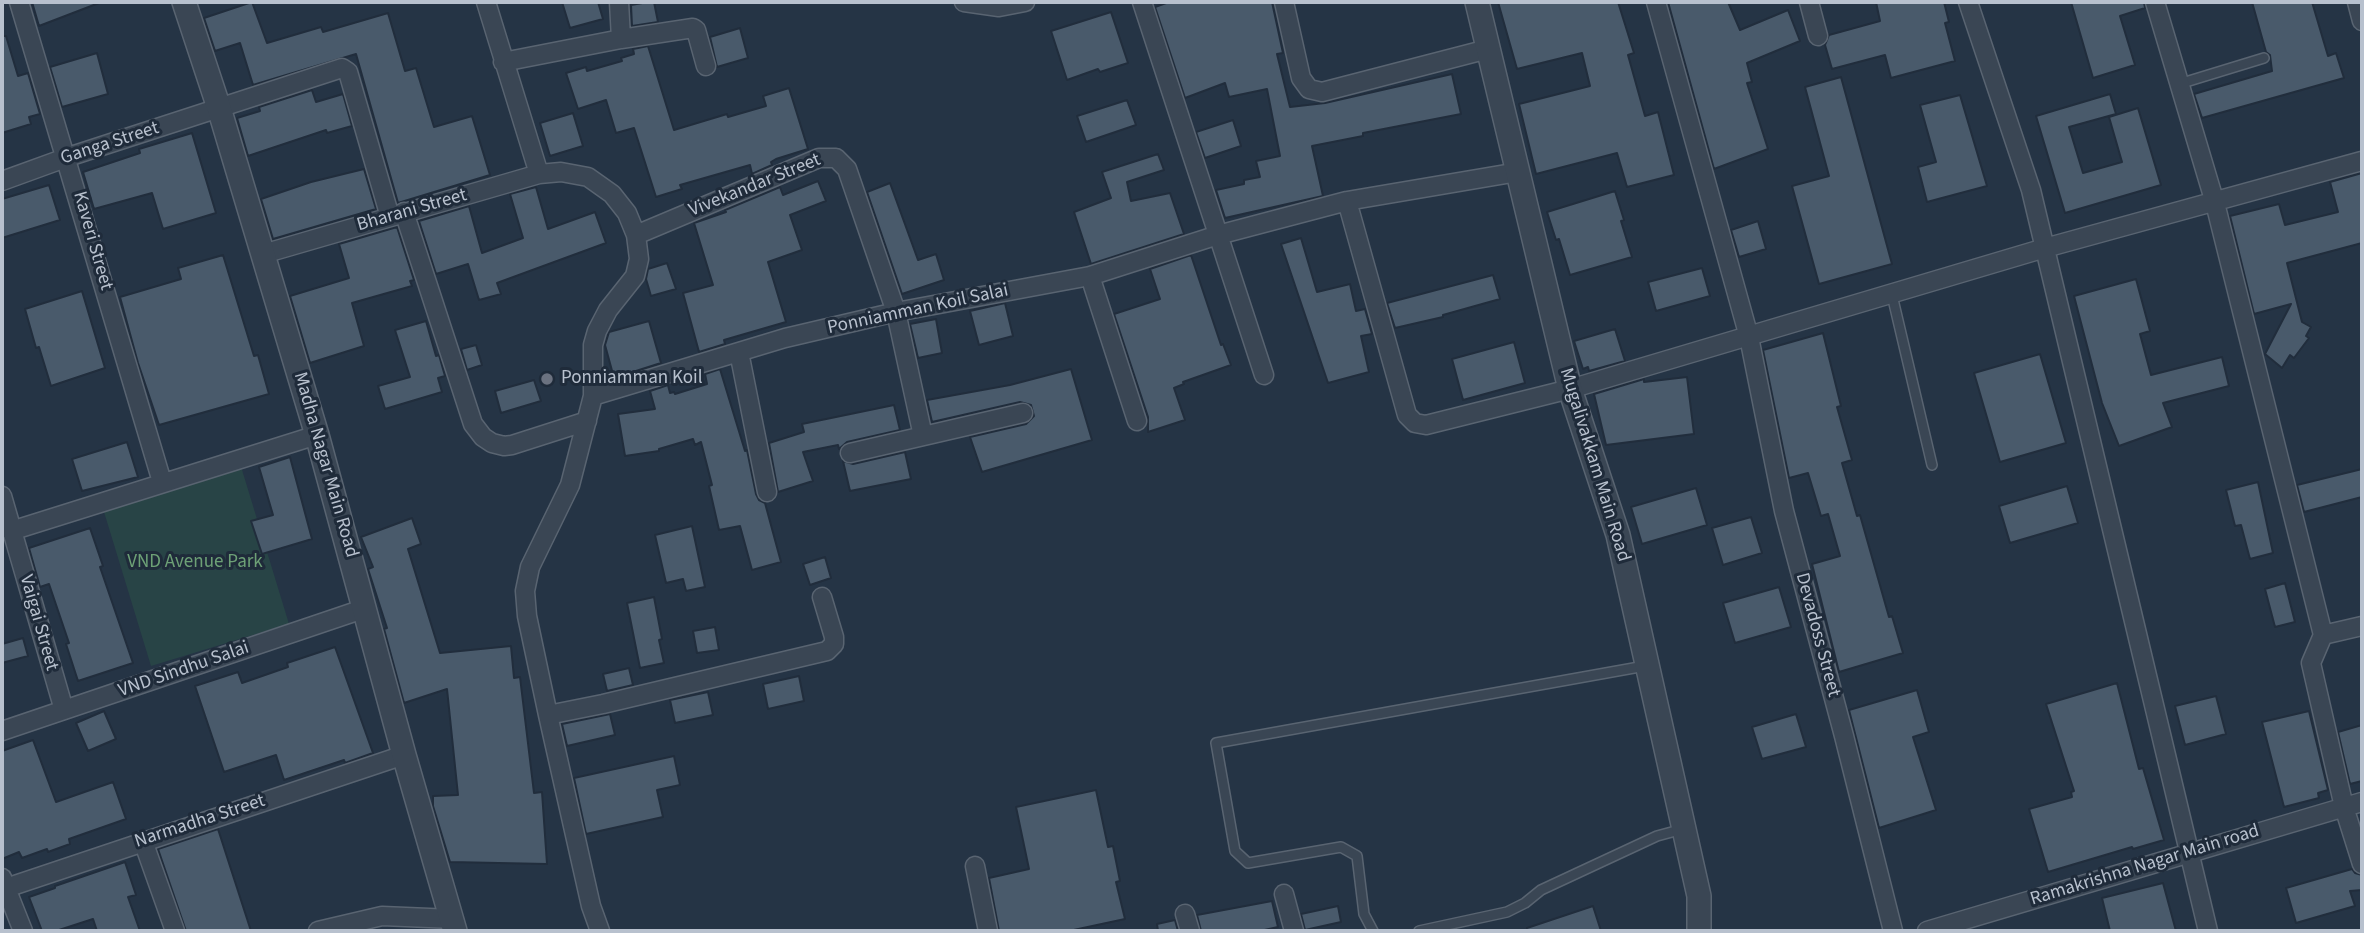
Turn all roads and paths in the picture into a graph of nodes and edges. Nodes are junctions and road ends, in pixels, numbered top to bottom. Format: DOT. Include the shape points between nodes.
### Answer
graph roads {
  1 [pos="19,2"];
  2 [pos="184,2"];
  3 [pos="486,2"];
  4 [pos="619,2"];
  5 [pos="964,2"];
  6 [pos="1025,2"];
  7 [pos="1143,2"];
  8 [pos="1284,2"];
  9 [pos="1476,2"];
  10 [pos="1656,2"];
  11 [pos="1809,2"];
  12 [pos="1968,2"];
  13 [pos="2155,2"];
  14 [pos="2357,2"];
  15 [pos="2362,21"];
  16 [pos="1818,36"];
  17 [pos="621,39"];
  18 [pos="1488,49"];
  19 [pos="2264,58"];
  20 [pos="503,62"];
  21 [pos="706,66"];
  22 [pos="2179,84"];
  23 [pos="219,108"];
  24 [pos="68,157"];
  25 [pos="2362,161"];
  26 [pos="1518,172"];
  27 [pos="539,174"];
  28 [pos="2,181"];
  29 [pos="1347,201"];
  30 [pos="2214,203"];
  31 [pos="397,215"];
  32 [pos="636,234"];
  33 [pos="1218,235"];
  34 [pos="2045,248"];
  35 [pos="263,254"];
  36 [pos="1090,276"];
  37 [pos="1892,295"];
  38 [pos="897,312"];
  39 [pos="1749,337"];
  40 [pos="738,352"];
  41 [pos="1264,375"];
  42 [pos="1570,389"];
  43 [pos="593,396"];
  44 [pos="1023,413"];
  45 [pos="587,421"];
  46 [pos="1137,421"];
  47 [pos="317,435"];
  48 [pos="923,436"];
  49 [pos="850,453"];
  50 [pos="1932,465"];
  51 [pos="162,482"];
  52 [pos="767,492"];
  53 [pos="2,496"];
  54 [pos="11,531"];
  55 [pos="822,597"];
  56 [pos="366,608"];
  57 [pos="2362,626"];
  58 [pos="2323,635"];
  59 [pos="1647,666"];
  60 [pos="64,710"];
  61 [pos="548,715"];
  62 [pos="2,730"];
  63 [pos="404,755"];
  64 [pos="2362,802"];
  65 [pos="2344,807"];
  66 [pos="1685,828"];
  67 [pos="143,841"];
  68 [pos="2188,853"];
  69 [pos="2362,864"];
  70 [pos="975,866"];
  71 [pos="3,881"];
  72 [pos="1284,894"];
  73 [pos="454,925"];
  74 [pos="23,931"];
  75 [pos="175,931"];
  76 [pos="318,931"];
  77 [pos="600,931"];
  78 [pos="988,931"];
  79 [pos="1294,931"];
  80 [pos="1373,931"];
  81 [pos="1419,931"];
  82 [pos="1699,931"];
  83 [pos="1894,931"];
  84 [pos="1927,931"];
  85 [pos="2208,931"];
  1 -- 24 [label="street, Kaveri Street"];
  2 -- 23 [label="street, Madha Nagar Main Road"];
  3 -- 20 [label="street"];
  4 -- 17 [label="street"];
  5 -- 6 [label="street" via="999,7"];
  7 -- 33 [label="street"];
  8 -- 18 [label="street" via="1301,78 1309,89 1322,92"];
  9 -- 18 [label="street, Mugalivakkam Main Road"];
  10 -- 39 [label="street, Devadoss Street"];
  11 -- 16 [label="street"];
  12 -- 34 [label="street" via="2031,190"];
  13 -- 22 [label="street"];
  14 -- 15 [label="street"];
  17 -- 20 [label="street"];
  17 -- 21 [label="street" via="693,28"];
  18 -- 26 [label="street, Mugalivakkam Main Road"];
  19 -- 22 [label="lane"];
  20 -- 27 [label="street"];
  22 -- 30 [label="street"];
  23 -- 24 [label="street, Ganga Street"];
  23 -- 31 [label="street, Ganga Street" via="346,69"];
  23 -- 35 [label="street, Madha Nagar Main Road"];
  24 -- 28 [label="street, Ganga Street"];
  24 -- 51 [label="street, Kaveri Street"];
  25 -- 30 [label="street"];
  26 -- 29 [label="street, Ponniamman Koil Salai"];
  26 -- 42 [label="street, Mugalivakkam Main Road"];
  27 -- 31 [label="street, Bharani Street"];
  27 -- 32 [label="street, Bharani Street" via="588,177 612,194"];
  29 -- 33 [label="street, Ponniamman Koil Salai"];
  29 -- 42 [label="street" via="1408,415 1416,423 1426,425"];
  30 -- 34 [label="street"];
  30 -- 58 [label="street"];
  31 -- 35 [label="street, Bharani Street"];
  31 -- 45 [label="street" via="473,424 483,437 512,445"];
  32 -- 38 [label="street, Vivekandar Street" via="819,158 836,158 847,169"];
  32 -- 43 [label="street" via="639,260 635,276 608,310 593,345"];
  33 -- 36 [label="street, Ponniamman Koil Salai"];
  33 -- 41 [label="street"];
  34 -- 37 [label="street"];
  34 -- 68 [label="street"];
  35 -- 47 [label="street, Madha Nagar Main Road"];
  36 -- 38 [label="street, Ponniamman Koil Salai"];
  36 -- 46 [label="street"];
  37 -- 39 [label="street"];
  37 -- 50 [label="lane"];
  38 -- 40 [label="street, Ponniamman Koil Salai"];
  38 -- 48 [label="street, Vivekandar Street"];
  39 -- 42 [label="street"];
  39 -- 83 [label="street, Devadoss Street" via="1784,511"];
  40 -- 43 [label="street, Ponniamman Koil Salai"];
  40 -- 52 [label="street"];
  42 -- 59 [label="street, Mugalivakkam Main Road" via="1618,535"];
  43 -- 45 [label="street"];
  44 -- 48 [label="street"];
  45 -- 61 [label="street" via="570,485 530,568 525,591"];
  47 -- 51 [label="street"];
  47 -- 56 [label="street, Madha Nagar Main Road"];
  48 -- 49 [label="street"];
  51 -- 54 [label="street"];
  53 -- 54 [label="street, Vaigai Street"];
  54 -- 60 [label="street, Vaigai Street"];
  55 -- 61 [label="street" via="834,637 827,651"];
  56 -- 60 [label="street, VND Sindhu Salai"];
  56 -- 63 [label="street, Madha Nagar Main Road"];
  57 -- 58 [label="street"];
  58 -- 65 [label="street" via="2311,663"];
  59 -- 66 [label="street, Mugalivakkam Main Road"];
  59 -- 80 [label="lane" via="1216,743 1235,851 1248,863 1341,847 1357,856 1364,914"];
  60 -- 62 [label="street, VND Sindhu Salai"];
  61 -- 77 [label="street"];
  63 -- 67 [label="street, Narmadha Street"];
  63 -- 73 [label="street, Madha Nagar Main Road"];
  64 -- 65 [label="street, Ramakrishna Nagar Main road"];
  65 -- 68 [label="street, Ramakrishna Nagar Main road"];
  65 -- 69 [label="street"];
  66 -- 81 [label="lane" via="1657,836 1541,890 1507,912"];
  66 -- 82 [label="street, Mugalivakkam Main Road" via="1699,897"];
  67 -- 71 [label="street, Narmadha Street"];
  67 -- 75 [label="street"];
  68 -- 84 [label="street, Ramakrishna Nagar Main road"];
  68 -- 85 [label="street"];
  70 -- 78 [label="street"];
  71 -- 74 [label="street"];
  72 -- 79 [label="street"];
  73 -- 76 [label="street" via="382,916"];
}
